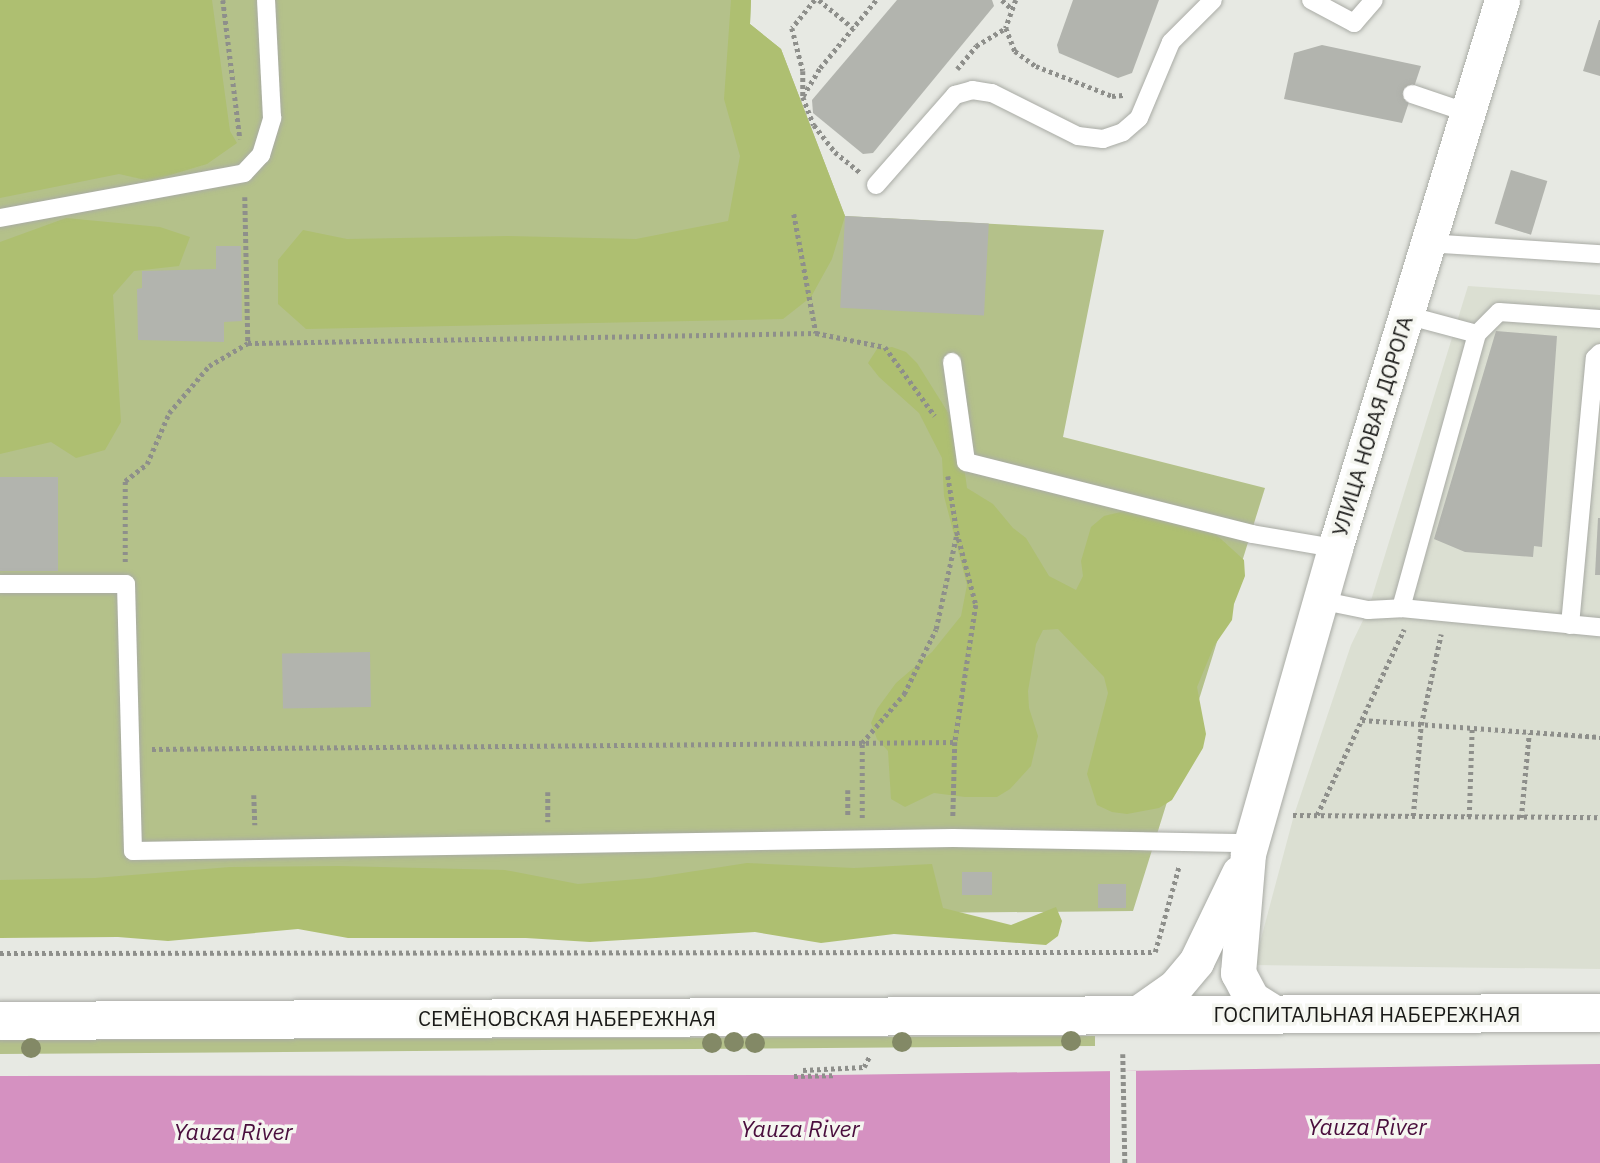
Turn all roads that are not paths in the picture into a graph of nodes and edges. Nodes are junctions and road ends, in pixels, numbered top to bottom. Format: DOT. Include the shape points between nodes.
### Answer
graph roads {
  1 [pos="266,0"];
  2 [pos="1213,0"];
  3 [pos="1311,0"];
  4 [pos="1374,0"];
  5 [pos="1502,0"];
  6 [pos="1412,94"];
  7 [pos="1468,113"];
  8 [pos="876,185"];
  9 [pos="0,218"];
  10 [pos="1428,243"];
  11 [pos="1600,254"];
  12 [pos="1406,315"];
  13 [pos="1600,319"];
  14 [pos="1477,334"];
  15 [pos="1600,353"];
  16 [pos="953,362"];
  17 [pos="1335,548"];
  18 [pos="0,584"];
  19 [pos="1320,600"];
  20 [pos="1407,609"];
  21 [pos="1570,625"];
  22 [pos="1600,627"];
  23 [pos="1249,848"];
  24 [pos="1600,1013"];
  25 [pos="1278,1015"];
  26 [pos="1135,1016"];
  27 [pos="0,1021"];
  1 -- 9 [label="lane" via="272,118 261,155 244,173"];
  2 -- 8 [label="lane" via="1171,41 1139,118 1123,132 1103,139 1078,136 992,93 972,90 955,95"];
  3 -- 4 [label="lane" via="1354,23"];
  5 -- 7 [label="street, УЛИЦА НОВАЯ ДОРОГА"];
  6 -- 7 [label="lane"];
  7 -- 10 [label="street, УЛИЦА НОВАЯ ДОРОГА"];
  10 -- 11 [label="lane"];
  10 -- 12 [label="street, УЛИЦА НОВАЯ ДОРОГА"];
  12 -- 14 [label="lane"];
  12 -- 17 [label="street, УЛИЦА НОВАЯ ДОРОГА"];
  13 -- 14 [label="lane" via="1499,312"];
  14 -- 20 [label="lane"];
  15 -- 21 [label="lane" via="1595,358"];
  16 -- 17 [label="lane" via="966,462 1252,534"];
  17 -- 19 [label="street, УЛИЦА НОВАЯ ДОРОГА"];
  18 -- 23 [label="lane" via="125,584 132,850 953,838"];
  19 -- 20 [label="lane" via="1368,610"];
  19 -- 23 [label="street, УЛИЦА НОВАЯ ДОРОГА"];
  20 -- 21 [label="lane"];
  21 -- 22 [label="lane"];
  23 -- 25 [label="street, УЛИЦА НОВАЯ ДОРОГА" via="1238,973 1252,999"];
  23 -- 26 [label="street, УЛИЦА НОВАЯ ДОРОГА" via="1196,962 1175,987"];
  24 -- 25 [label="main road, ГОСПИТАЛЬНАЯ НАБЕРЕЖНАЯ"];
  25 -- 26 [label="main road, ГОСПИТАЛЬНАЯ НАБЕРЕЖНАЯ"];
  26 -- 27 [label="main road, СЕМЁНОВСКАЯ НАБЕРЕЖНАЯ"];
}
